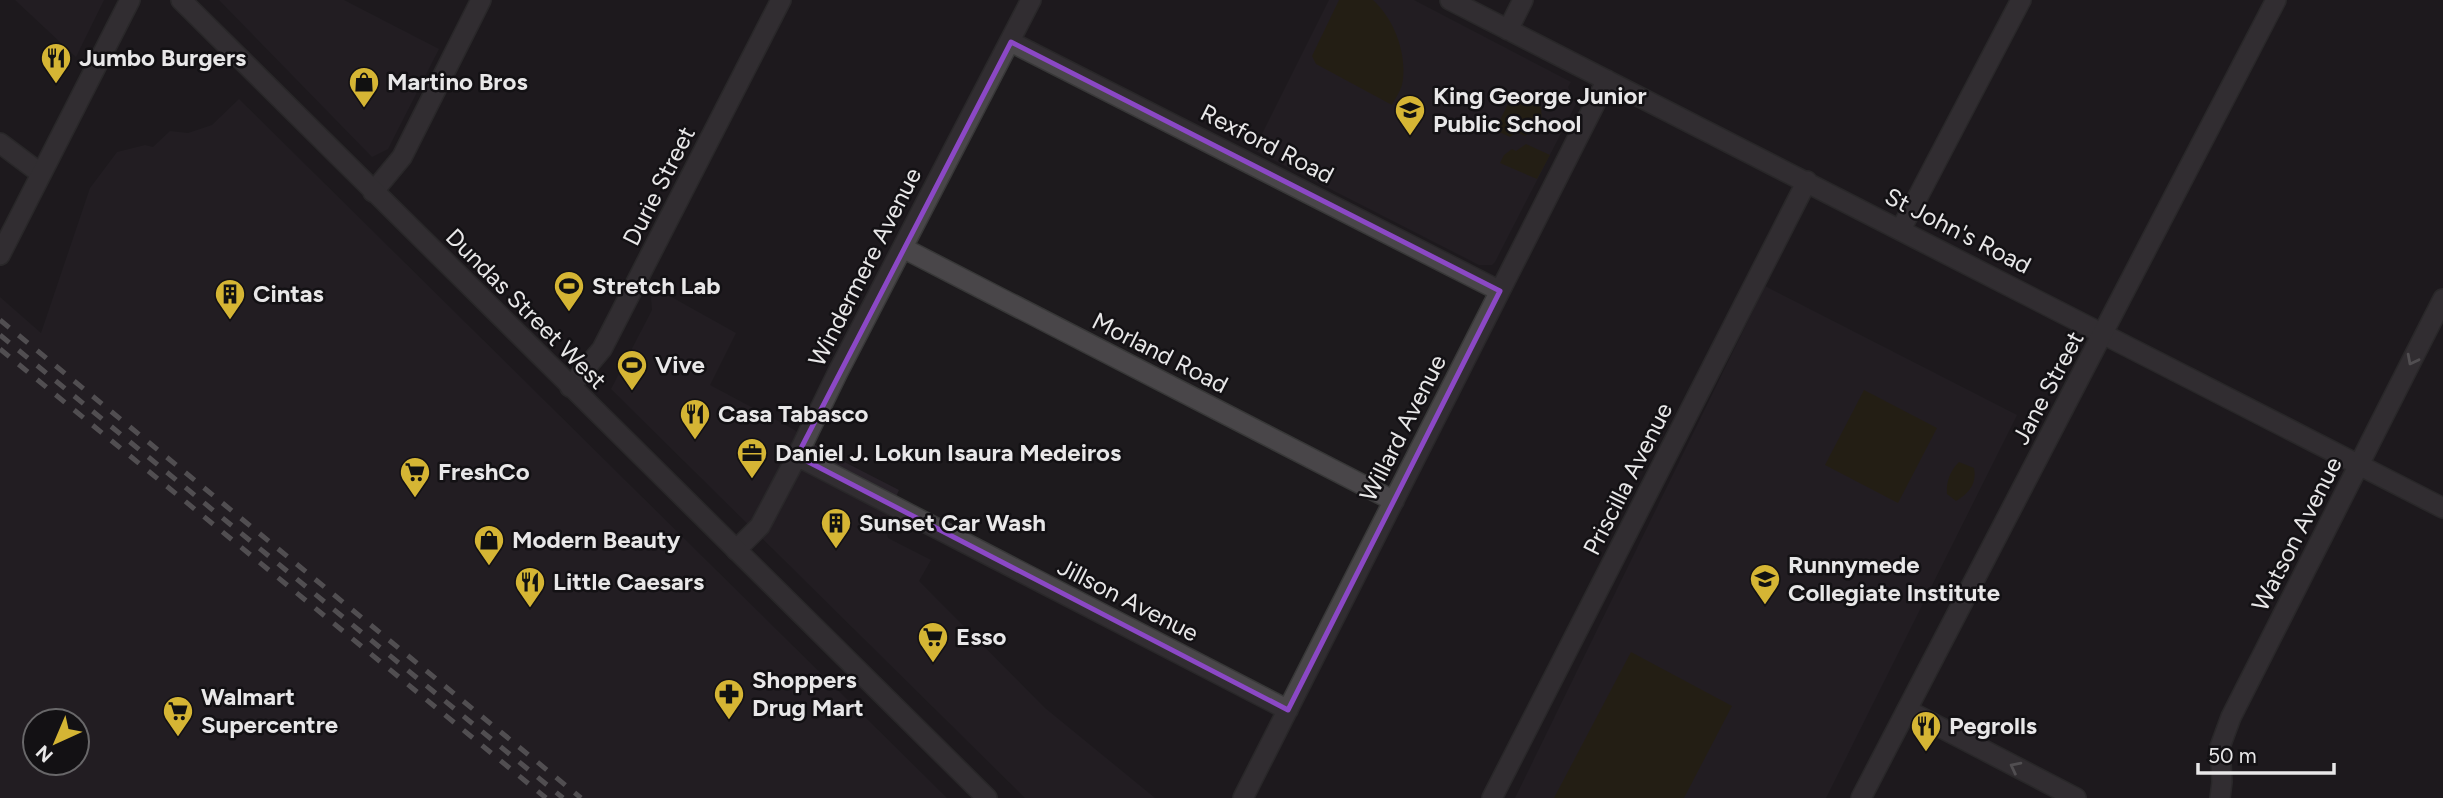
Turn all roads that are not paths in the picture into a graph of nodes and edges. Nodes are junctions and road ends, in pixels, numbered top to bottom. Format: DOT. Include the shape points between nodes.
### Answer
graph roads {
  1 [pos="130,0"];
  2 [pos="181,0"];
  3 [pos="481,0"];
  4 [pos="781,0"];
  5 [pos="1031,0"];
  6 [pos="1450,0"];
  7 [pos="1523,0"];
  8 [pos="2021,0"];
  9 [pos="2276,0"];
  10 [pos="1508,30"];
  11 [pos="1011,42"];
  12 [pos="1607,80"];
  13 [pos="0,143"];
  14 [pos="40,173"];
  15 [pos="1807,181"];
  16 [pos="373,192"];
  17 [pos="1901,229"];
  18 [pos="903,248"];
  19 [pos="0,255"];
  20 [pos="1500,291"];
  21 [pos="2443,299"];
  22 [pos="2104,334"];
  23 [pos="570,387"];
  24 [pos="797,456"];
  25 [pos="2360,466"];
  26 [pos="1394,500"];
  27 [pos="2443,508"];
  28 [pos="736,550"];
  29 [pos="1288,710"];
  30 [pos="1907,710"];
  31 [pos="987,798"];
  32 [pos="1243,798"];
  33 [pos="1492,798"];
  34 [pos="1861,798"];
  35 [pos="2076,798"];
  36 [pos="2220,798"];
  1 -- 14 [label="street"];
  2 -- 16 [label="street, Dundas Street West"];
  3 -- 16 [label="street" via="402,157"];
  4 -- 23 [label="street, Durie Street" via="602,349"];
  5 -- 11 [label="street, Windermere Avenue"];
  6 -- 10 [label="street, St John's Road"];
  7 -- 10 [label="street"];
  8 -- 17 [label="street"];
  9 -- 22 [label="street, Jane Street"];
  10 -- 12 [label="street, St John's Road"];
  11 -- 18 [label="street, Windermere Avenue"];
  11 -- 20 [label="street, Rexford Road"];
  12 -- 15 [label="street, St John's Road"];
  12 -- 20 [label="street, Willard Avenue"];
  13 -- 14 [label="street"];
  14 -- 19 [label="street"];
  15 -- 17 [label="street, St John's Road"];
  15 -- 33 [label="street, Priscilla Avenue"];
  16 -- 23 [label="street, Dundas Street West"];
  17 -- 22 [label="street, St John's Road"];
  18 -- 24 [label="street, Windermere Avenue"];
  18 -- 26 [label="street, Morland Road"];
  20 -- 26 [label="street, Willard Avenue"];
  21 -- 25 [label="street, Watson Avenue, one-way"];
  22 -- 25 [label="street, St John's Road"];
  22 -- 30 [label="street, Jane Street"];
  23 -- 28 [label="street, Dundas Street West"];
  24 -- 28 [label="street, Windermere Avenue" via="760,526"];
  24 -- 29 [label="street, Jillson Avenue"];
  25 -- 27 [label="street, St John's Road"];
  25 -- 36 [label="street, Watson Avenue" via="2231,717 2220,747"];
  26 -- 29 [label="street, Willard Avenue"];
  28 -- 31 [label="street, Dundas Street West"];
  29 -- 32 [label="street, Willard Avenue"];
  30 -- 34 [label="street, Jane Street"];
  35 -- 30 [label="street, one-way"];
}
